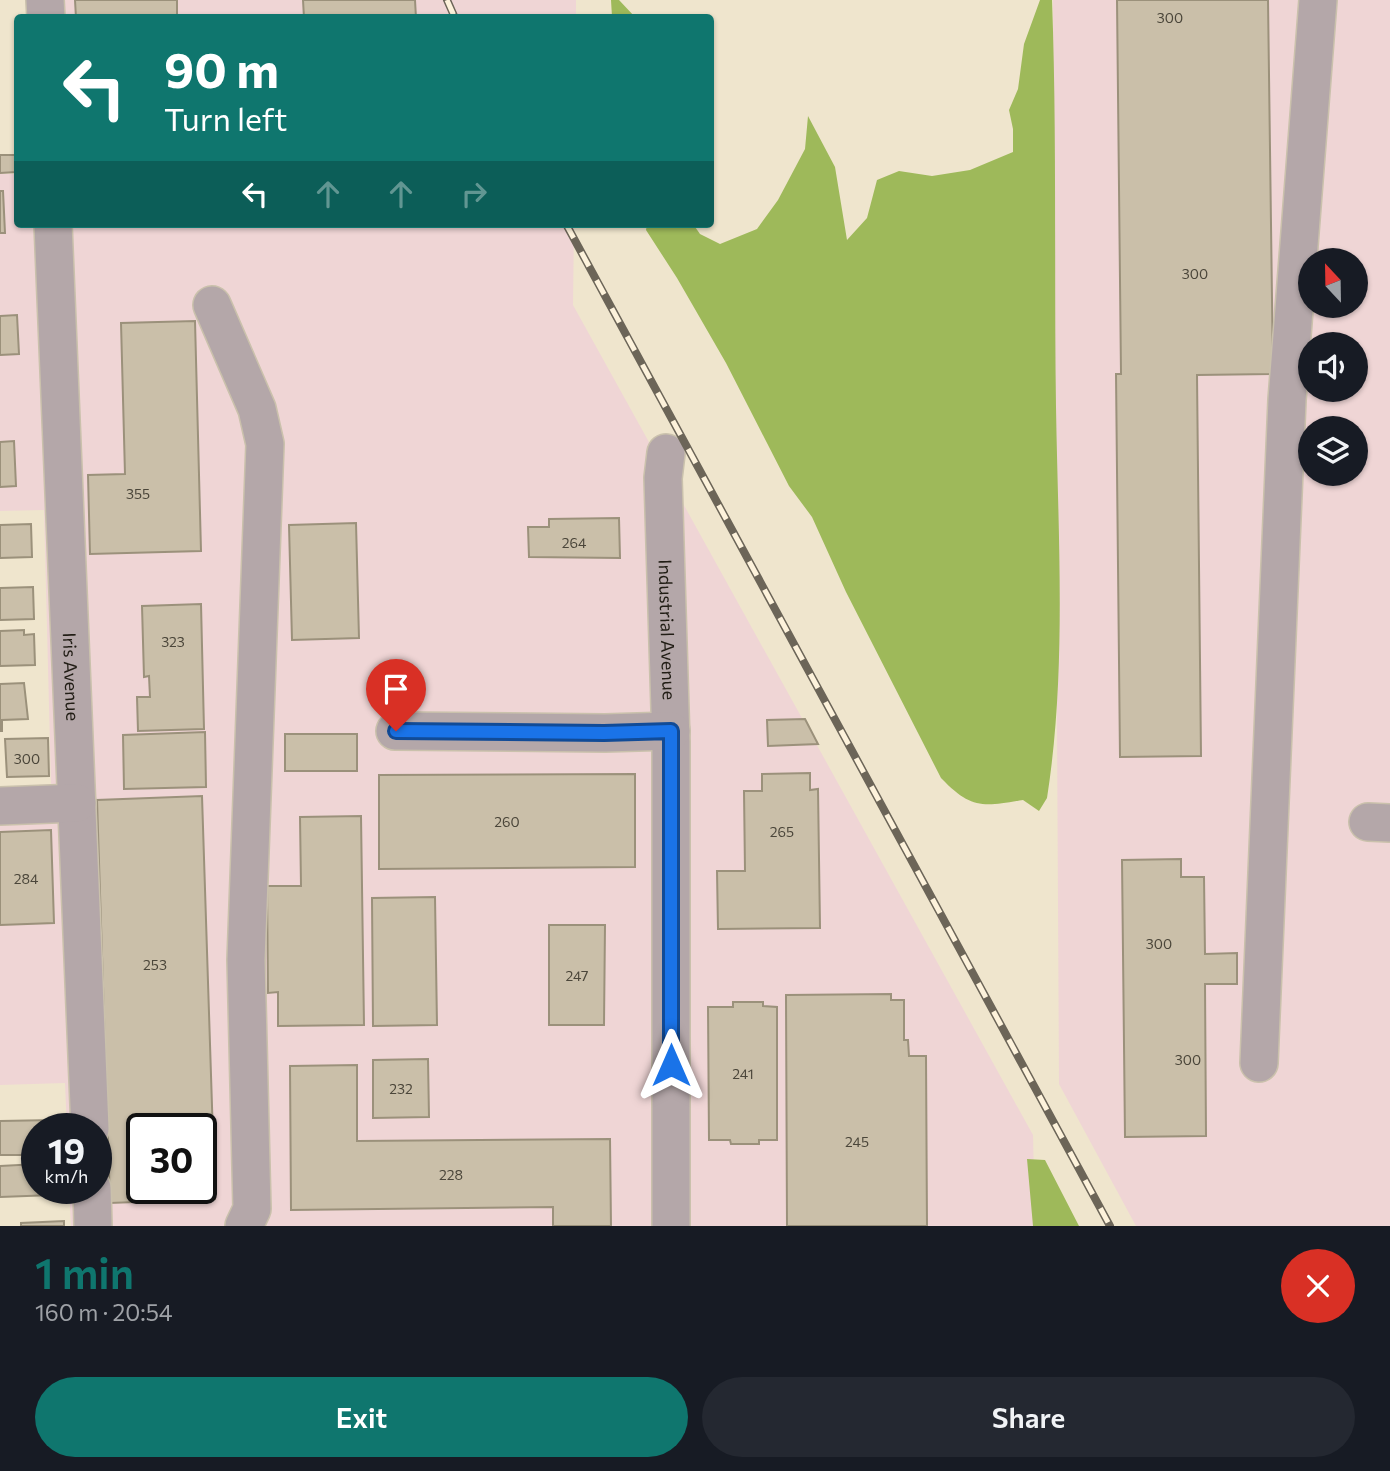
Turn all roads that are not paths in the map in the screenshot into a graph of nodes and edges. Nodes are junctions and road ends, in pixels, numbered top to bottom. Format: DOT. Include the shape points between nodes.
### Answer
graph roads {
  1 [pos="1318,0"];
  2 [pos="53,228"];
  3 [pos="212,305"];
  4 [pos="666,453"];
  5 [pos="396,731"];
  6 [pos="671,731"];
  7 [pos="77,803"];
  8 [pos="0,806"];
  9 [pos="1259,1063"];
  10 [pos="89,1113"];
  11 [pos="92,1204"];
  12 [pos="93,1226"];
  13 [pos="244,1226"];
  14 [pos="671,1226"];
  1 -- 9 [label="street" via="1287,400"];
  2 -- 7 [label="street, Iris Avenue"];
  3 -- 13 [label="street" via="257,409 265,444 246,960 253,1209"];
  4 -- 6 [label="street, Industrial Avenue"];
  5 -- 6 [label="street"];
  6 -- 14 [label="street, Industrial Avenue"];
  7 -- 8 [label="street"];
  7 -- 10 [label="street, Iris Avenue"];
  11 -- 12 [label="street"];
}
